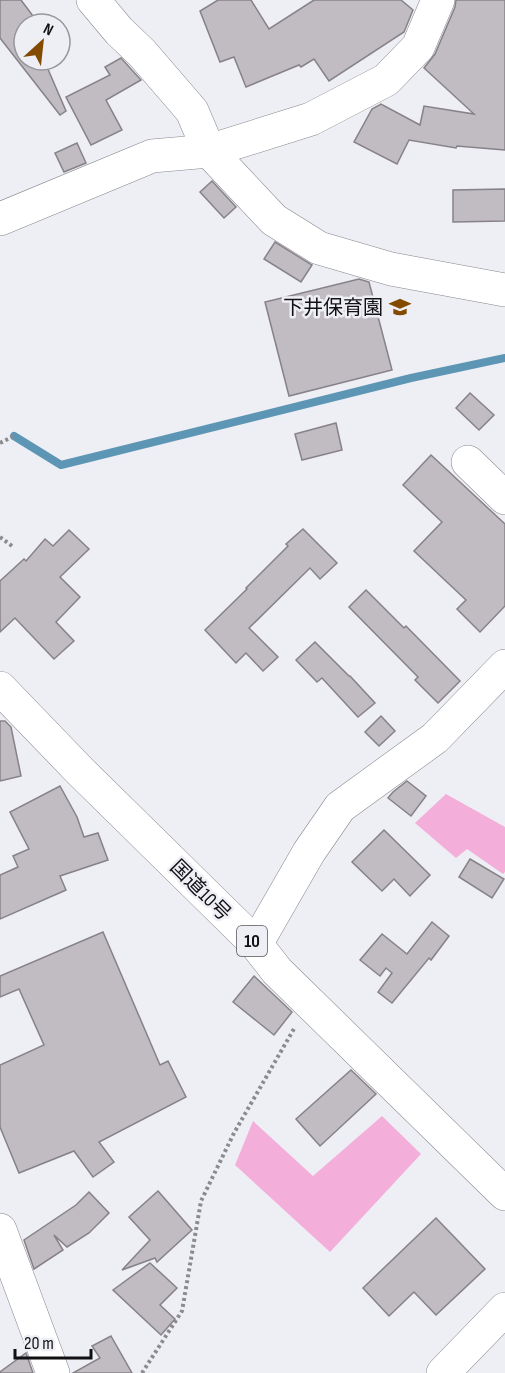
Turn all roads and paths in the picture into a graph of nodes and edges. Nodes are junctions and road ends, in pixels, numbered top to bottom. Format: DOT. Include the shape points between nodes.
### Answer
graph roads {
  1 [pos="93,0"];
  2 [pos="438,0"];
  3 [pos="209,152"];
  4 [pos="0,219"];
  5 [pos="505,290"];
  6 [pos="14,436"];
  7 [pos="0,442"];
  8 [pos="468,462"];
  9 [pos="505,498"];
  10 [pos="0,537"];
  11 [pos="12,546"];
  12 [pos="505,666"];
  13 [pos="0,688"];
  14 [pos="256,944"];
  15 [pos="310,1003"];
  16 [pos="505,1194"];
  17 [pos="0,1230"];
  18 [pos="505,1309"];
  19 [pos="53,1373"];
  20 [pos="142,1373"];
  21 [pos="443,1373"];
  1 -- 3 [label="main road" via="192,111"];
  2 -- 3 [label="main road" via="418,47 386,80 311,119"];
  3 -- 4 [label="main road" via="152,156"];
  3 -- 5 [label="main road" via="274,220 319,248 391,269"];
  6 -- 7 [label="path"];
  8 -- 9 [label="main road"];
  10 -- 11 [label="path"];
  12 -- 14 [label="main road" via="435,738 340,807"];
  13 -- 14 [label="main road, 国道10号 / 10"];
  14 -- 15 [label="main road, 国道10号 / 10"];
  15 -- 16 [label="main road, 国道10号 / 10"];
  15 -- 20 [label="path" via="234,1132 201,1201 182,1311"];
  17 -- 19 [label="main road"];
  18 -- 21 [label="main road"];
}
